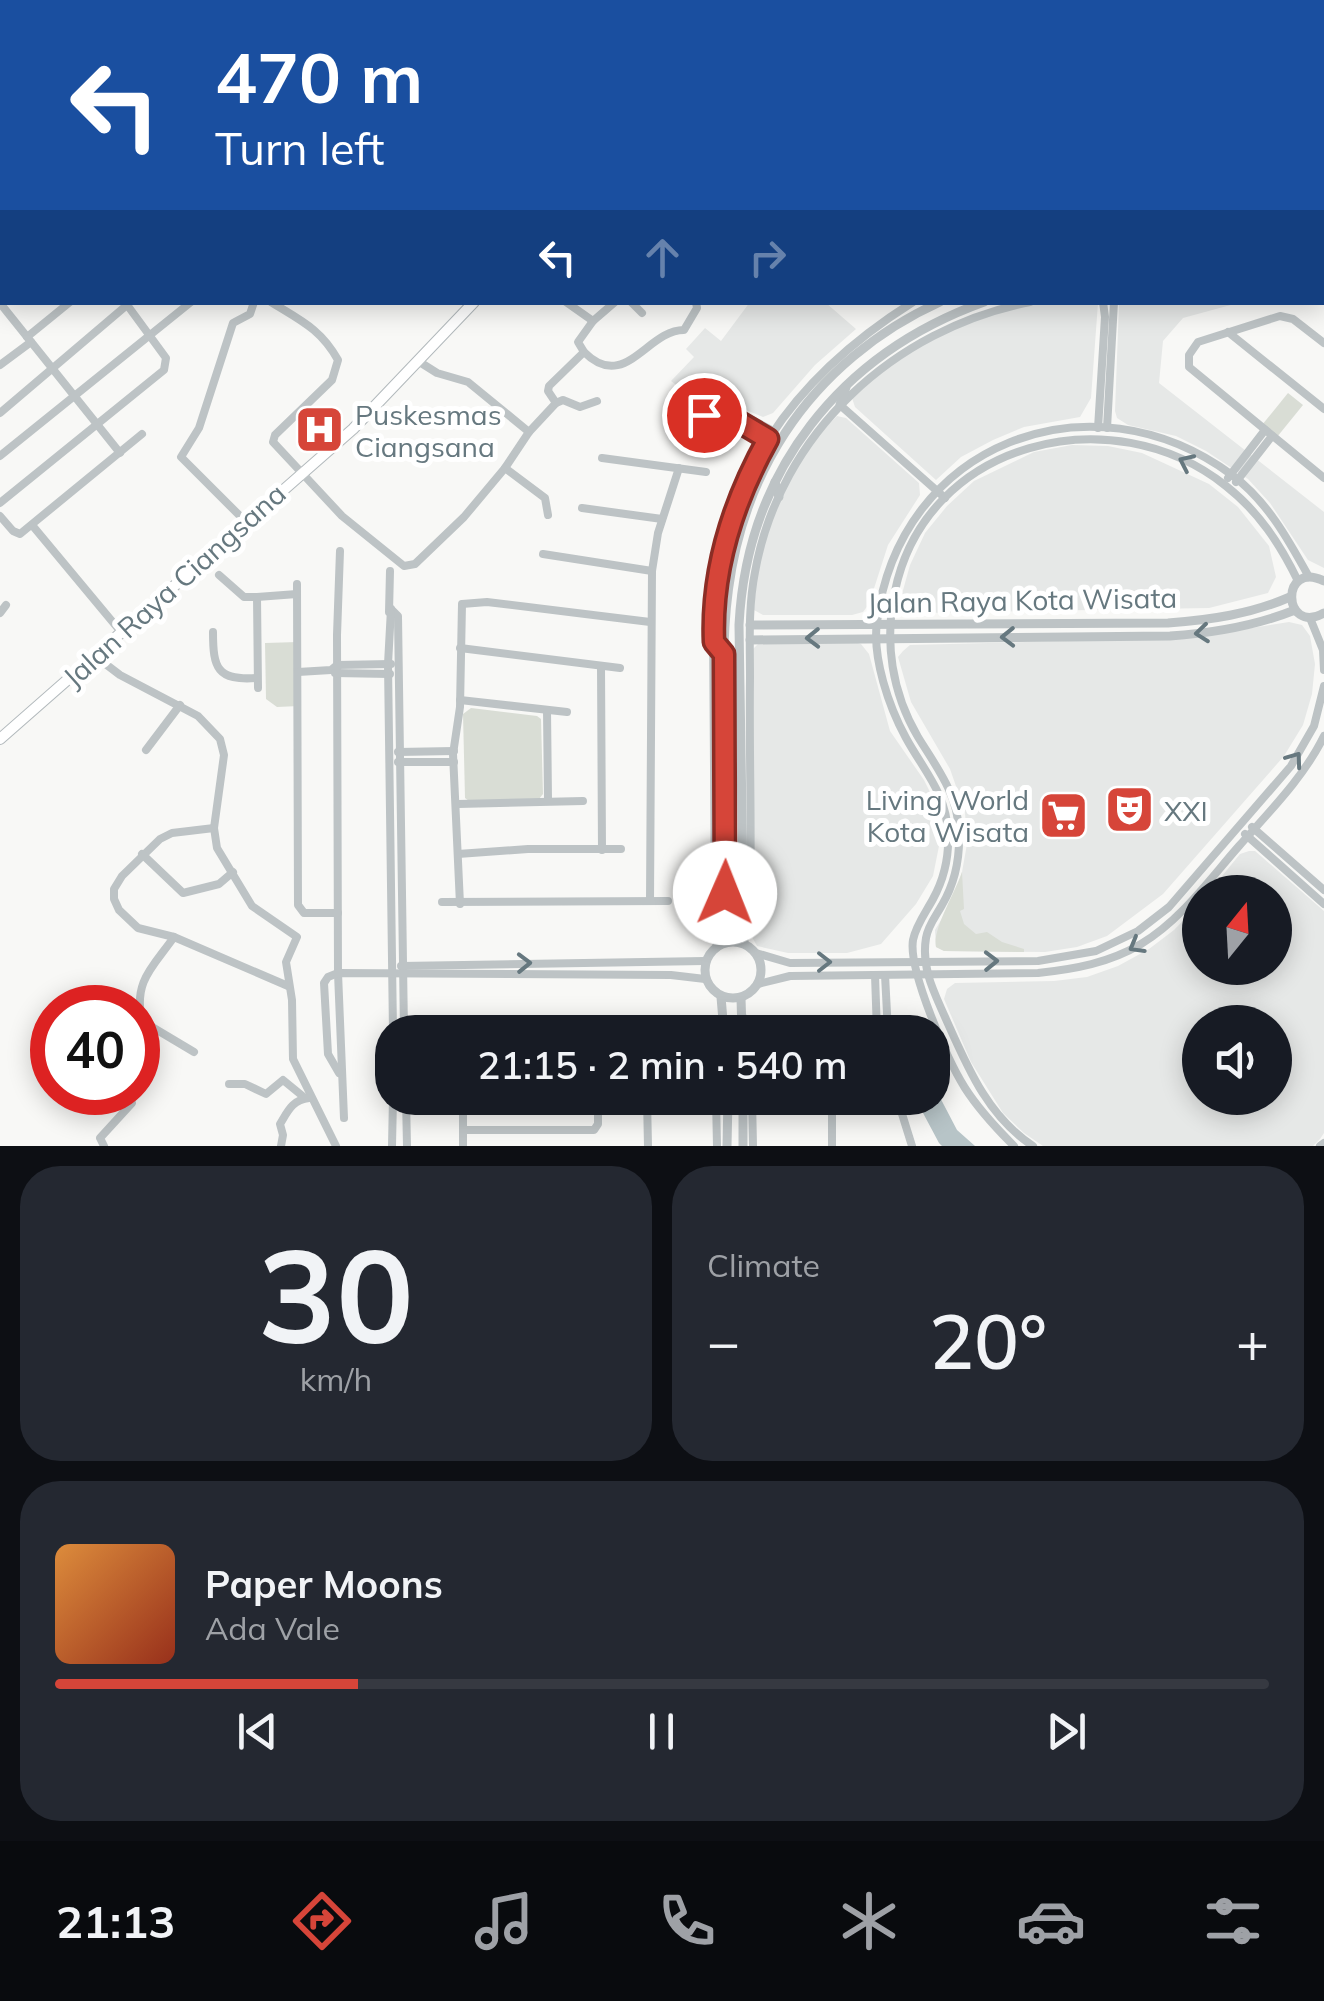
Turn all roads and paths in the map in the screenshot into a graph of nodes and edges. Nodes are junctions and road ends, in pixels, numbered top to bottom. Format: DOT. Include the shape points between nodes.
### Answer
graph roads {
  1 [pos="67,305"];
  2 [pos="127,305"];
  3 [pos="129,305"];
  4 [pos="187,305"];
  5 [pos="253,305"];
  6 [pos="277,305"];
  7 [pos="471,305"];
  8 [pos="570,305"];
  9 [pos="611,305"];
  10 [pos="634,305"];
  11 [pos="696,305"];
  12 [pos="909,305"];
  13 [pos="935,305"];
  14 [pos="977,305"];
  15 [pos="1019,305"];
  16 [pos="1104,305"];
  17 [pos="1114,305"];
  18 [pos="3,307"];
  19 [pos="642,313"];
  20 [pos="594,321"];
  21 [pos="1228,332"];
  22 [pos="150,334"];
  23 [pos="29,340"];
  24 [pos="1324,343"];
  25 [pos="584,352"];
  26 [pos="874,360"];
  27 [pos="890,360"];
  28 [pos="418,362"];
  29 [pos="0,365"];
  30 [pos="53,368"];
  31 [pos="847,384"];
  32 [pos="812,389"];
  33 [pos="73,397"];
  34 [pos="597,401"];
  35 [pos="556,402"];
  36 [pos="840,405"];
  37 [pos="1324,410"];
  38 [pos="0,412"];
  39 [pos="97,424"];
  40 [pos="1102,427"];
  41 [pos="529,432"];
  42 [pos="1269,433"];
  43 [pos="142,434"];
  44 [pos="774,436"];
  45 [pos="1102,438"];
  46 [pos="794,448"];
  47 [pos="120,453"];
  48 [pos="0,456"];
  49 [pos="602,458"];
  50 [pos="505,468"];
  51 [pos="679,468"];
  52 [pos="706,472"];
  53 [pos="300,474"];
  54 [pos="1235,477"];
  55 [pos="1324,478"];
  56 [pos="775,482"];
  57 [pos="1227,486"];
  58 [pos="937,490"];
  59 [pos="779,497"];
  60 [pos="945,498"];
  61 [pos="0,503"];
  62 [pos="582,508"];
  63 [pos="548,515"];
  64 [pos="0,516"];
  65 [pos="662,519"];
  66 [pos="245,522"];
  67 [pos="32,525"];
  68 [pos="739,531"];
  69 [pos="726,540"];
  70 [pos="340,551"];
  71 [pos="544,554"];
  72 [pos="390,571"];
  73 [pos="652,571"];
  74 [pos="220,575"];
  75 [pos="1309,577"];
  76 [pos="1324,581"];
  77 [pos="1298,582"];
  78 [pos="257,596"];
  79 [pos="1290,598"];
  80 [pos="1295,610"];
  81 [pos="1324,613"];
  82 [pos="1310,618"];
  83 [pos="650,622"];
  84 [pos="1105,623"];
  85 [pos="876,624"];
  86 [pos="890,624"];
  87 [pos="750,625"];
  88 [pos="121,632"];
  89 [pos="212,632"];
  90 [pos="1105,636"];
  91 [pos="877,638"];
  92 [pos="890,638"];
  93 [pos="750,640"];
  94 [pos="714,642"];
  95 [pos="460,648"];
  96 [pos="724,654"];
  97 [pos="95,656"];
  98 [pos="601,666"];
  99 [pos="620,668"];
  100 [pos="393,669"];
  101 [pos="1324,670"];
  102 [pos="335,671"];
  103 [pos="298,672"];
  104 [pos="1324,686"];
  105 [pos="460,700"];
  106 [pos="180,706"];
  107 [pos="547,710"];
  108 [pos="567,712"];
  109 [pos="1324,736"];
  110 [pos="0,739"];
  111 [pos="146,750"];
  112 [pos="454,750"];
  113 [pos="394,752"];
  114 [pos="454,762"];
  115 [pos="395,763"];
  116 [pos="548,800"];
  117 [pos="582,801"];
  118 [pos="458,804"];
  119 [pos="1241,824"];
  120 [pos="214,828"];
  121 [pos="1251,832"];
  122 [pos="620,849"];
  123 [pos="602,850"];
  124 [pos="142,854"];
  125 [pos="458,854"];
  126 [pos="233,872"];
  127 [pos="1324,890"];
  128 [pos="650,901"];
  129 [pos="668,901"];
  130 [pos="442,902"];
  131 [pos="460,904"];
  132 [pos="1324,904"];
  133 [pos="338,913"];
  134 [pos="744,919"];
  135 [pos="722,922"];
  136 [pos="174,937"];
  137 [pos="744,944"];
  138 [pos="718,945"];
  139 [pos="756,953"];
  140 [pos="913,960"];
  141 [pos="925,960"];
  142 [pos="706,962"];
  143 [pos="396,971"];
  144 [pos="338,974"];
  145 [pos="915,974"];
  146 [pos="926,974"];
  147 [pos="880,975"];
  148 [pos="705,978"];
  149 [pos="758,984"];
  150 [pos="142,985"];
  151 [pos="288,986"];
  152 [pos="721,996"];
  153 [pos="741,998"];
  154 [pos="742,1014"];
  155 [pos="394,1015"];
  156 [pos="402,1015"];
  157 [pos="722,1015"];
  158 [pos="878,1015"];
  159 [pos="886,1015"];
  160 [pos="160,1035"];
  161 [pos="194,1052"];
  162 [pos="340,1075"];
  163 [pos="229,1084"];
  164 [pos="309,1098"];
  165 [pos="121,1115"];
  166 [pos="393,1115"];
  167 [pos="406,1115"];
  168 [pos="463,1115"];
  169 [pos="598,1115"];
  170 [pos="647,1115"];
  171 [pos="717,1115"];
  172 [pos="728,1115"];
  173 [pos="743,1115"];
  174 [pos="752,1115"];
  175 [pos="832,1115"];
  176 [pos="901,1115"];
  177 [pos="344,1118"];
  178 [pos="463,1130"];
  179 [pos="104,1146"];
  180 [pos="281,1146"];
  181 [pos="336,1146"];
  182 [pos="392,1146"];
  183 [pos="407,1146"];
  184 [pos="462,1146"];
  185 [pos="648,1146"];
  186 [pos="718,1146"];
  187 [pos="728,1146"];
  188 [pos="744,1146"];
  189 [pos="752,1146"];
  190 [pos="832,1146"];
  191 [pos="912,1146"];
  192 [pos="1014,1146"];
  193 [pos="1033,1146"];
  1 -- 23 [label="street"];
  2 -- 30 [label="street"];
  3 -- 22 [label="street"];
  4 -- 22 [label="street"];
  5 -- 66 [label="street" via="233,323 182,457"];
  6 -- 53 [label="street" via="320,332 338,360 332,380 273,438"];
  7 -- 28 [label="main road, Jalan Raya Ciangsana"];
  8 -- 20 [label="street"];
  9 -- 20 [label="street"];
  10 -- 19 [label="street"];
  11 -- 25 [label="street" via="684,330 671,330 618,365 605,366"];
  12 -- 32 [label="street" via="853,343"];
  13 -- 32 [label="street" via="882,334"];
  14 -- 26 [label="street"];
  15 -- 27 [label="street" via="962,321"];
  16 -- 40 [label="street"];
  17 -- 40 [label="street"];
  18 -- 23 [label="street"];
  20 -- 25 [label="street" via="578,342"];
  21 -- 24 [label="street" via="1286,316"];
  21 -- 37 [label="street"];
  21 -- 42 [label="street" via="1198,342 1189,367"];
  22 -- 33 [label="street"];
  22 -- 39 [label="street" via="166,358 164,370"];
  23 -- 29 [label="street"];
  23 -- 30 [label="street"];
  25 -- 35 [label="street" via="549,386"];
  26 -- 27 [label="street"];
  26 -- 31 [label="street"];
  27 -- 36 [label="street"];
  28 -- 41 [label="street" via="468,382"];
  28 -- 53 [label="main road, Jalan Raya Ciangsana"];
  30 -- 33 [label="street"];
  30 -- 38 [label="street"];
  31 -- 36 [label="street"];
  31 -- 46 [label="street"];
  32 -- 44 [label="street"];
  33 -- 39 [label="street"];
  33 -- 48 [label="street"];
  34 -- 35 [label="street" via="580,407"];
  35 -- 41 [label="street"];
  36 -- 58 [label="street"];
  36 -- 59 [label="street" via="805,448"];
  39 -- 47 [label="street"];
  39 -- 61 [label="street"];
  40 -- 45 [label="street"];
  40 -- 54 [label="street" via="1170,442"];
  40 -- 58 [label="street" via="1011,440"];
  41 -- 50 [label="street"];
  42 -- 54 [label="street"];
  42 -- 55 [label="street"];
  43 -- 47 [label="street"];
  44 -- 44 [label="street" via="736,420 670,410 680,405 731,411"];
  44 -- 46 [label="street"];
  44 -- 68 [label="street"];
  44 -- 69 [label="street" via="750,471"];
  57 -- 45 [label="street, one-way" via="1167,453"];
  45 -- 60 [label="street" via="1012,452"];
  46 -- 56 [label="street"];
  47 -- 67 [label="street"];
  49 -- 51 [label="street"];
  50 -- 53 [label="street" via="464,517 415,564 404,566"];
  50 -- 63 [label="street" via="545,498"];
  51 -- 52 [label="street"];
  51 -- 65 [label="street"];
  53 -- 66 [label="main road, Jalan Raya Ciangsana"];
  54 -- 57 [label="street"];
  54 -- 75 [label="street" via="1280,526"];
  56 -- 59 [label="street"];
  56 -- 134 [label="street" via="740,598"];
  57 -- 77 [label="street" via="1272,534"];
  58 -- 60 [label="street"];
  58 -- 85 [label="street" via="899,543"];
  59 -- 87 [label="street" via="757,562"];
  60 -- 86 [label="street" via="905,556"];
  62 -- 65 [label="street"];
  64 -- 67 [label="street" via="18,534"];
  65 -- 73 [label="street"];
  66 -- 88 [label="main road, Jalan Raya Ciangsana"];
  67 -- 88 [label="street"];
  68 -- 69 [label="street"];
  68 -- 96 [label="street" via="725,598"];
  69 -- 94 [label="street" via="714,596"];
  70 -- 102 [label="street"];
  71 -- 73 [label="street"];
  72 -- 100 [label="street"];
  73 -- 83 [label="street"];
  74 -- 78 [label="street" via="244,596"];
  75 -- 76 [label="street"];
  75 -- 77 [label="street"];
  77 -- 79 [label="street"];
  78 -- 89 [label="street" via="257,683 220,671"];
  78 -- 103 [label="street" via="297,589"];
  79 -- 80 [label="street"];
  79 -- 84 [label="street, Jalan Raya Kota Wisata" via="1206,620"];
  80 -- 82 [label="street"];
  80 -- 90 [label="street, Jalan Raya Kota Wisata, one-way" via="1207,634"];
  81 -- 82 [label="street"];
  82 -- 101 [label="street"];
  83 -- 95 [label="street" via="465,601"];
  83 -- 128 [label="street"];
  84 -- 86 [label="street, Jalan Raya Kota Wisata"];
  84 -- 90 [label="street"];
  85 -- 86 [label="street, Jalan Raya Kota Wisata"];
  85 -- 87 [label="street, Jalan Raya Kota Wisata"];
  85 -- 91 [label="street"];
  86 -- 92 [label="street"];
  87 -- 93 [label="street"];
  88 -- 97 [label="main road, Jalan Raya Ciangsana"];
  90 -- 92 [label="street, Jalan Raya Kota Wisata, one-way"];
  91 -- 92 [label="street, Jalan Raya Kota Wisata"];
  91 -- 93 [label="street, Jalan Raya Kota Wisata, one-way"];
  91 -- 140 [label="street" via="897,718 938,790 948,830 944,868 913,940"];
  92 -- 141 [label="street" via="897,692 958,812 956,872 929,927"];
  93 -- 134 [label="street" via="751,884"];
  94 -- 96 [label="street"];
  94 -- 135 [label="street" via="714,907"];
  95 -- 98 [label="street"];
  95 -- 105 [label="street"];
  96 -- 135 [label="street"];
  97 -- 106 [label="street"];
  97 -- 110 [label="main road, Jalan Raya Ciangsana"];
  98 -- 99 [label="street"];
  98 -- 123 [label="street"];
  100 -- 102 [label="street"];
  100 -- 113 [label="street"];
  102 -- 103 [label="street"];
  102 -- 133 [label="street"];
  103 -- 133 [label="street" via="298,905 308,914"];
  119 -- 104 [label="street, one-way" via="1306,745"];
  105 -- 107 [label="street"];
  105 -- 112 [label="street"];
  106 -- 111 [label="street"];
  106 -- 120 [label="street" via="220,739 224,755"];
  107 -- 108 [label="street"];
  107 -- 116 [label="street"];
  109 -- 121 [label="street"];
  112 -- 113 [label="street"];
  112 -- 114 [label="street"];
  113 -- 115 [label="street"];
  114 -- 115 [label="street"];
  114 -- 118 [label="street"];
  115 -- 143 [label="street"];
  116 -- 117 [label="street"];
  116 -- 118 [label="street"];
  118 -- 125 [label="street"];
  119 -- 121 [label="street"];
  141 -- 119 [label="street, one-way" via="1038,961 1096,951 1168,907"];
  120 -- 124 [label="street" via="172,833"];
  120 -- 126 [label="street" via="217,848"];
  121 -- 127 [label="street"];
  121 -- 132 [label="street"];
  121 -- 146 [label="street, one-way" via="1177,916 1123,954 1038,973"];
  122 -- 123 [label="street"];
  123 -- 125 [label="street"];
  124 -- 126 [label="street" via="183,893 219,884"];
  124 -- 136 [label="street" via="122,876 114,899 138,928"];
  125 -- 131 [label="street"];
  126 -- 151 [label="street" via="252,906 297,937 286,962"];
  128 -- 129 [label="street"];
  128 -- 131 [label="street"];
  130 -- 131 [label="street"];
  133 -- 144 [label="street"];
  134 -- 137 [label="street"];
  135 -- 138 [label="street"];
  136 -- 150 [label="street"];
  136 -- 151 [label="street"];
  137 -- 138 [label="street"];
  137 -- 139 [label="street"];
  138 -- 142 [label="street"];
  139 -- 140 [label="street, one-way" via="790,962"];
  139 -- 149 [label="street" via="762,968"];
  140 -- 141 [label="street"];
  140 -- 145 [label="street"];
  141 -- 146 [label="street"];
  143 -- 142 [label="street, one-way"];
  142 -- 148 [label="street"];
  143 -- 144 [label="street"];
  143 -- 148 [label="street"];
  143 -- 155 [label="street"];
  143 -- 156 [label="street"];
  144 -- 162 [label="street"];
  144 -- 162 [label="street" via="326,979 324,990 328,1054"];
  145 -- 146 [label="street"];
  145 -- 147 [label="street"];
  145 -- 192 [label="street" via="963,1086"];
  146 -- 193 [label="street" via="973,1080"];
  147 -- 149 [label="street" via="790,976"];
  147 -- 158 [label="street"];
  147 -- 159 [label="street"];
  148 -- 152 [label="street"];
  149 -- 153 [label="street"];
  151 -- 164 [label="street" via="293,1059"];
  152 -- 153 [label="street"];
  152 -- 157 [label="street"];
  153 -- 154 [label="street"];
  160 -- 161 [label="street"];
  162 -- 177 [label="street"];
  163 -- 164 [label="street" via="266,1094 283,1080"];
  164 -- 180 [label="street" via="292,1104 280,1124"];
  164 -- 181 [label="street"];
  165 -- 179 [label="street" via="100,1138"];
  166 -- 182 [label="street"];
  167 -- 183 [label="street"];
  168 -- 178 [label="street"];
  169 -- 178 [label="street" via="594,1130"];
  170 -- 185 [label="street"];
  171 -- 186 [label="street"];
  172 -- 187 [label="street"];
  173 -- 188 [label="street"];
  174 -- 189 [label="street"];
  175 -- 190 [label="street"];
  176 -- 191 [label="street"];
  178 -- 184 [label="street"];
}
